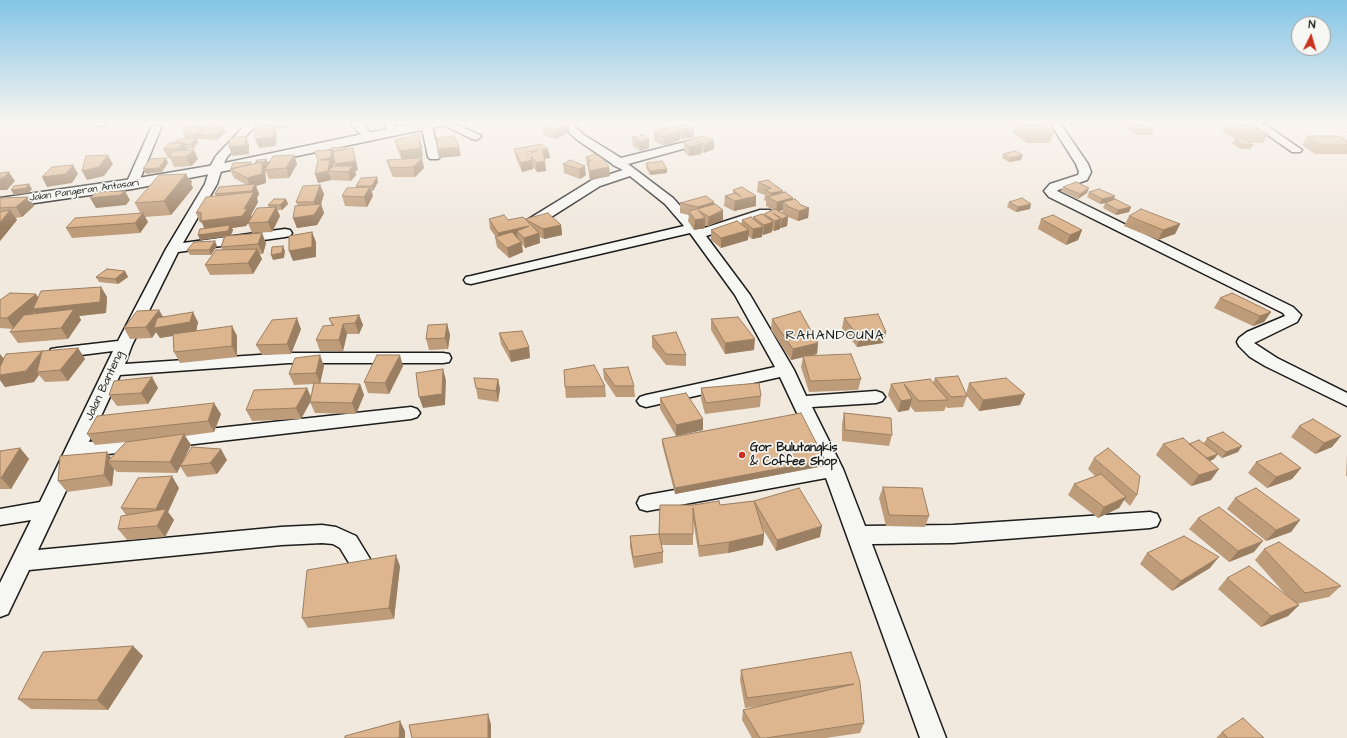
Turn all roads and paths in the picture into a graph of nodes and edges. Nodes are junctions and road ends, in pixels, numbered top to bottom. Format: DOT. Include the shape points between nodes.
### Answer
graph roads {
  1 [pos="143,157"];
  2 [pos="221,157"];
  3 [pos="271,157"];
  4 [pos="610,157"];
  5 [pos="651,157"];
  6 [pos="1078,157"];
  7 [pos="624,167"];
  8 [pos="215,169"];
  9 [pos="132,184"];
  10 [pos="0,203"];
  11 [pos="765,212"];
  12 [pos="532,223"];
  13 [pos="695,231"];
  14 [pos="285,233"];
  15 [pos="173,249"];
  16 [pos="471,280"];
  17 [pos="124,345"];
  18 [pos="39,355"];
  19 [pos="443,358"];
  20 [pos="114,370"];
  21 [pos="785,370"];
  22 [pos="876,397"];
  23 [pos="1347,400"];
  24 [pos="646,401"];
  25 [pos="801,402"];
  26 [pos="410,413"];
  27 [pos="74,450"];
  28 [pos="833,469"];
  29 [pos="647,504"];
  30 [pos="47,509"];
  31 [pos="0,517"];
  32 [pos="1150,520"];
  33 [pos="859,535"];
  34 [pos="362,564"];
  35 [pos="12,573"];
  36 [pos="0,607"];
  37 [pos="933,738"];
  1 -- 9 [label="street"];
  2 -- 8 [label="street, Jalan Banteng"];
  3 -- 8 [label="street, Jalan Pangeran Antasari"];
  4 -- 7 [label="street"];
  5 -- 7 [label="street"];
  6 -- 23 [label="street" via="1085,172 1083,177 1054,187 1050,191 1053,194 1288,310 1293,315 1291,319 1254,336 1246,342 1248,346 1271,362"];
  7 -- 12 [label="street"];
  7 -- 13 [label="street" via="669,201"];
  8 -- 9 [label="street, Jalan Pangeran Antasari"];
  8 -- 15 [label="street, Jalan Banteng" via="211,184"];
  9 -- 10 [label="street, Jalan Pangeran Antasari"];
  11 -- 13 [label="street"];
  13 -- 16 [label="street"];
  13 -- 21 [label="street" via="742,295"];
  14 -- 15 [label="street"];
  15 -- 17 [label="street, Jalan Banteng"];
  17 -- 18 [label="street"];
  17 -- 20 [label="street, Jalan Banteng"];
  19 -- 20 [label="street" via="288,358"];
  20 -- 27 [label="street, Jalan Banteng"];
  21 -- 24 [label="street"];
  21 -- 25 [label="street"];
  22 -- 25 [label="street"];
  25 -- 28 [label="street"];
  26 -- 27 [label="street"];
  27 -- 30 [label="street, Jalan Banteng"];
  28 -- 29 [label="street"];
  28 -- 33 [label="street"];
  30 -- 31 [label="street"];
  30 -- 35 [label="street, Jalan Banteng"];
  32 -- 33 [label="street" via="953,534"];
  33 -- 37 [label="street"];
  34 -- 35 [label="street" via="348,542 336,536 322,534 281,536"];
  35 -- 36 [label="street, Jalan Banteng"];
}
